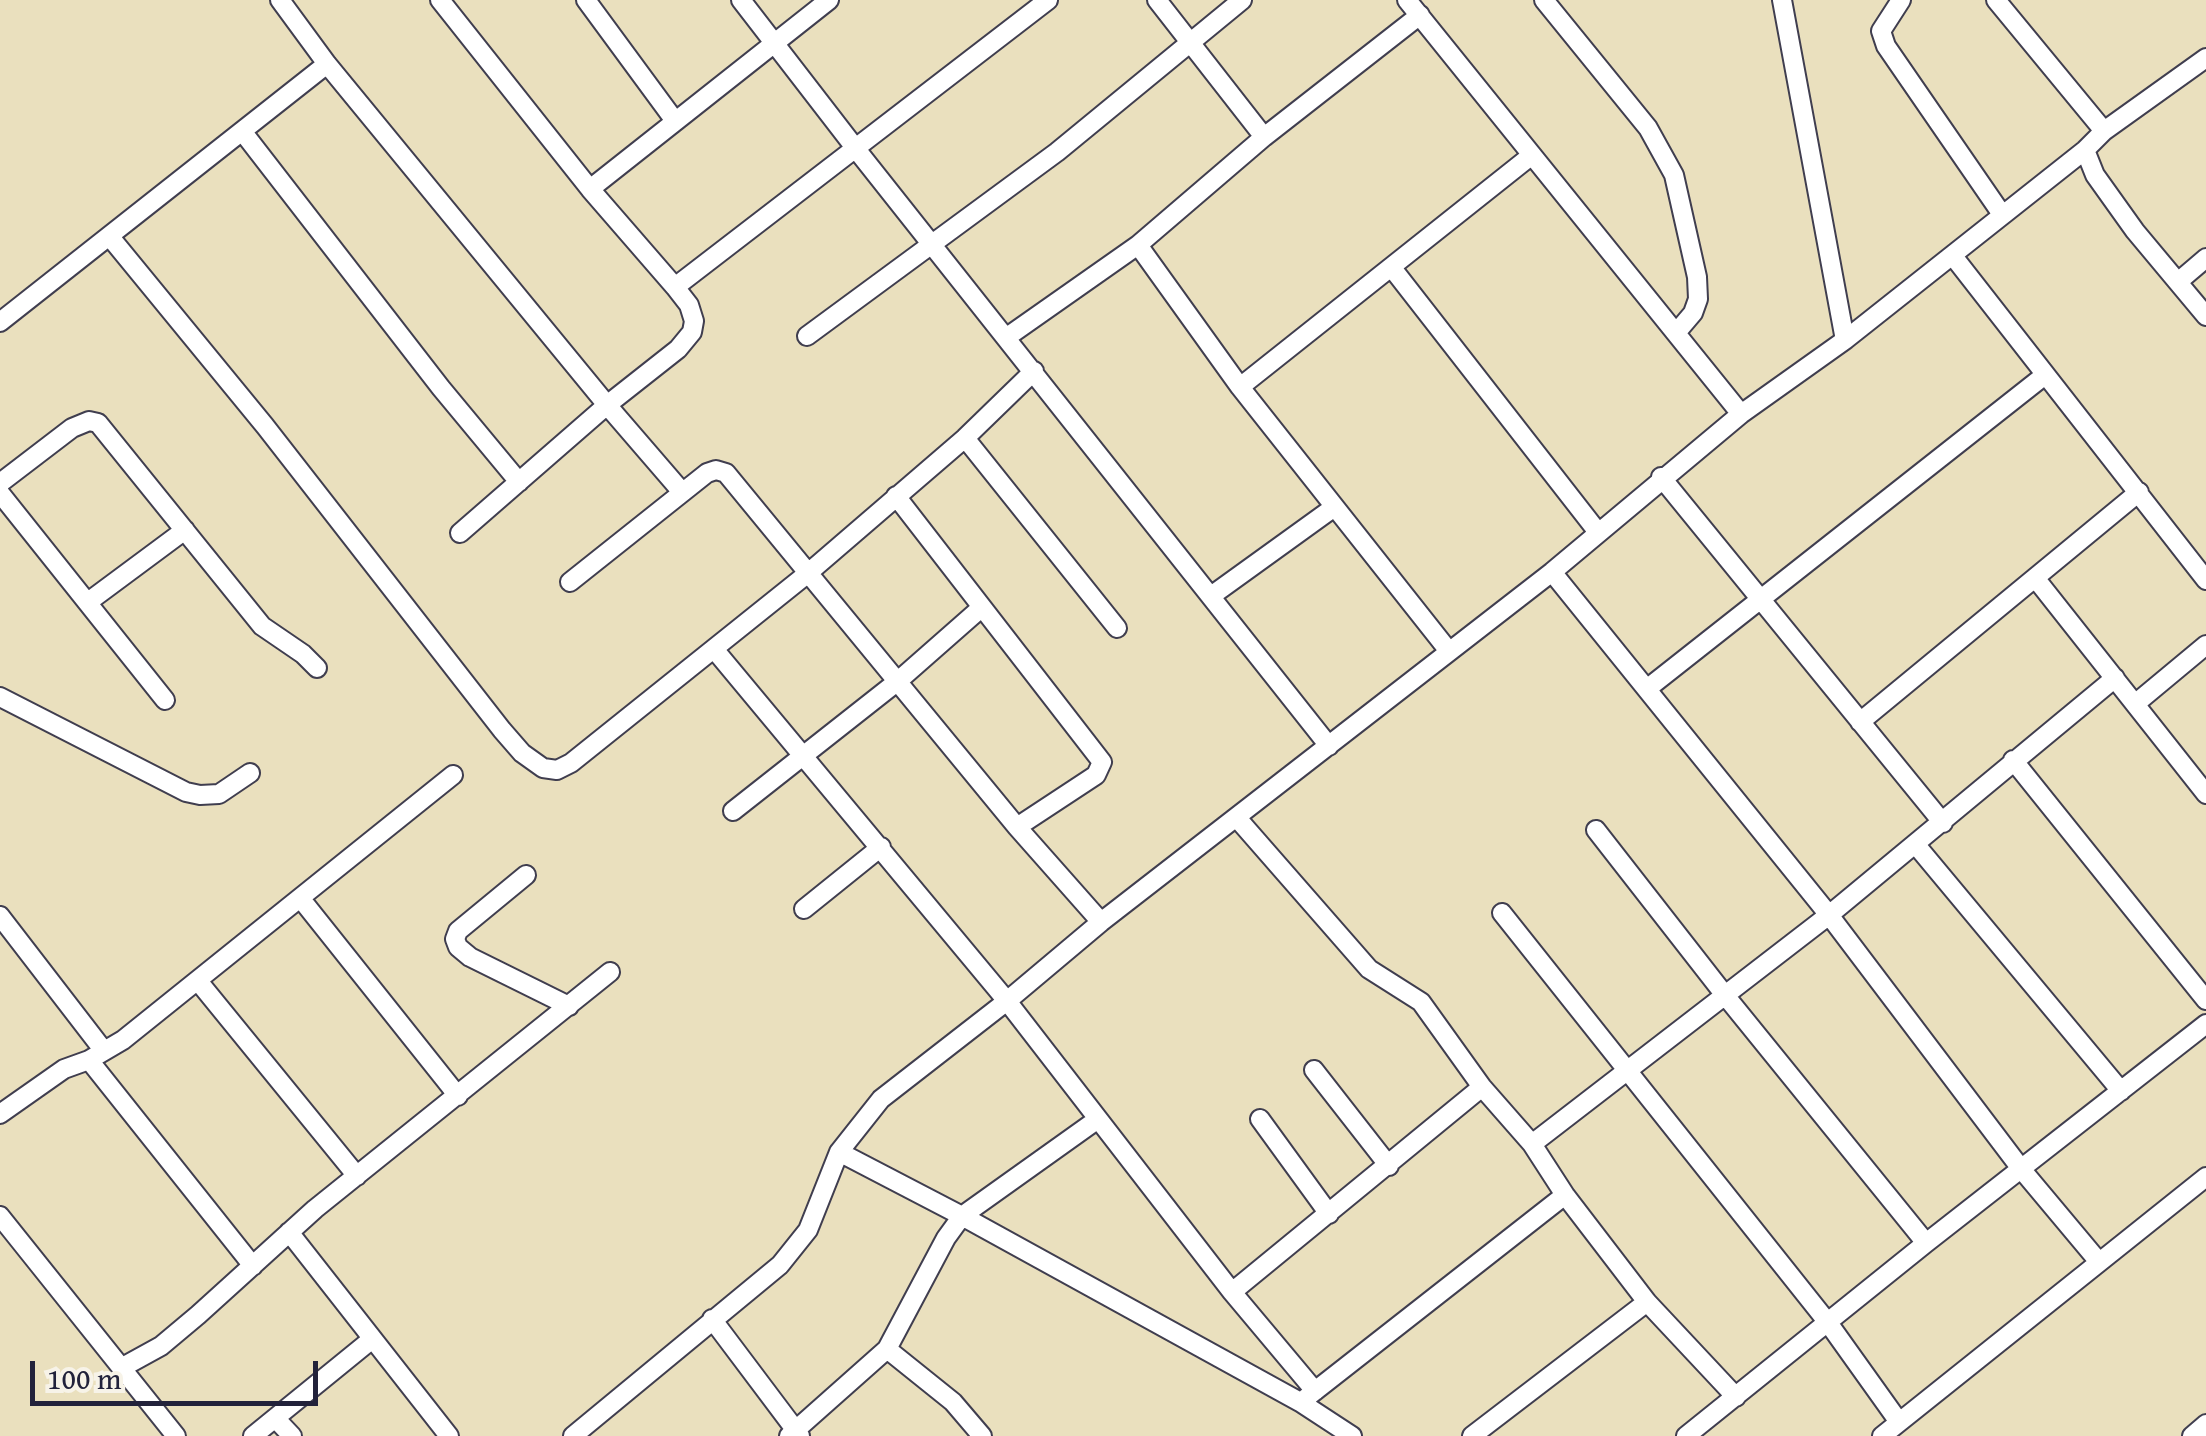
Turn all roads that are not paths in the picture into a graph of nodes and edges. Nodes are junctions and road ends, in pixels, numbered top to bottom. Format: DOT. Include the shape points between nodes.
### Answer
graph roads {
  1 [pos="280,0"];
  2 [pos="440,0"];
  3 [pos="586,0"];
  4 [pos="742,0"];
  5 [pos="829,0"];
  6 [pos="1048,0"];
  7 [pos="1158,0"];
  8 [pos="1242,0"];
  9 [pos="1544,0"];
  10 [pos="1782,0"];
  11 [pos="1900,0"];
  12 [pos="1996,0"];
  13 [pos="1414,7"];
  14 [pos="772,42"];
  15 [pos="1189,42"];
  16 [pos="2206,58"];
  17 [pos="328,64"];
  18 [pos="675,120"];
  19 [pos="242,131"];
  20 [pos="2104,131"];
  21 [pos="1264,137"];
  22 [pos="856,149"];
  23 [pos="2085,150"];
  24 [pos="1532,155"];
  25 [pos="590,189"];
  26 [pos="2001,214"];
  27 [pos="110,237"];
  28 [pos="931,243"];
  29 [pos="1138,246"];
  30 [pos="1953,256"];
  31 [pos="2206,258"];
  32 [pos="1392,268"];
  33 [pos="2179,281"];
  34 [pos="676,288"];
  35 [pos="2206,316"];
  36 [pos="0,322"];
  37 [pos="1676,333"];
  38 [pos="807,336"];
  39 [pos="1007,338"];
  40 [pos="1845,340"];
  41 [pos="1034,372"];
  42 [pos="2045,375"];
  43 [pos="1240,387"];
  44 [pos="607,405"];
  45 [pos="1740,414"];
  46 [pos="966,438"];
  47 [pos="1662,477"];
  48 [pos="519,482"];
  49 [pos="0,483"];
  50 [pos="682,492"];
  51 [pos="2139,492"];
  52 [pos="0,493"];
  53 [pos="896,496"];
  54 [pos="1334,508"];
  55 [pos="185,530"];
  56 [pos="1598,531"];
  57 [pos="460,533"];
  58 [pos="1552,572"];
  59 [pos="807,574"];
  60 [pos="2036,579"];
  61 [pos="2206,580"];
  62 [pos="570,582"];
  63 [pos="1211,596"];
  64 [pos="1760,599"];
  65 [pos="88,602"];
  66 [pos="981,608"];
  67 [pos="1118,628"];
  68 [pos="2206,645"];
  69 [pos="714,649"];
  70 [pos="1448,650"];
  71 [pos="317,668"];
  72 [pos="2115,678"];
  73 [pos="898,681"];
  74 [pos="1648,688"];
  75 [pos="0,697"];
  76 [pos="166,700"];
  77 [pos="2136,704"];
  78 [pos="1860,722"];
  79 [pos="1329,746"];
  80 [pos="805,756"];
  81 [pos="2013,760"];
  82 [pos="250,773"];
  83 [pos="454,775"];
  84 [pos="2206,794"];
  85 [pos="733,810"];
  86 [pos="1237,818"];
  87 [pos="1943,823"];
  88 [pos="1018,827"];
  89 [pos="1596,830"];
  90 [pos="1916,845"];
  91 [pos="881,846"];
  92 [pos="526,875"];
  93 [pos="301,898"];
  94 [pos="804,909"];
  95 [pos="1502,913"];
  96 [pos="1828,915"];
  97 [pos="0,916"];
  98 [pos="1100,922"];
  99 [pos="610,972"];
  100 [pos="198,981"];
  101 [pos="1724,994"];
  102 [pos="2206,1000"];
  103 [pos="1007,1001"];
  104 [pos="569,1006"];
  105 [pos="2206,1024"];
  106 [pos="97,1056"];
  107 [pos="1628,1069"];
  108 [pos="1314,1070"];
  109 [pos="1482,1087"];
  110 [pos="2121,1091"];
  111 [pos="458,1096"];
  112 [pos="0,1114"];
  113 [pos="1098,1119"];
  114 [pos="1260,1119"];
  115 [pos="1532,1144"];
  116 [pos="839,1152"];
  117 [pos="1389,1166"];
  118 [pos="2022,1170"];
  119 [pos="358,1176"];
  120 [pos="2206,1177"];
  121 [pos="1565,1194"];
  122 [pos="1329,1214"];
  123 [pos="0,1216"];
  124 [pos="962,1216"];
  125 [pos="290,1232"];
  126 [pos="1926,1242"];
  127 [pos="2099,1262"];
  128 [pos="253,1266"];
  129 [pos="1232,1292"];
  130 [pos="1647,1302"];
  131 [pos="712,1319"];
  132 [pos="1828,1324"];
  133 [pos="371,1340"];
  134 [pos="887,1350"];
  135 [pos="122,1368"];
  136 [pos="1308,1397"];
  137 [pos="1736,1397"];
  138 [pos="276,1418"];
  139 [pos="1899,1422"];
  140 [pos="2206,1424"];
  141 [pos="795,1434"];
  142 [pos="176,1436"];
  143 [pos="253,1436"];
  144 [pos="292,1436"];
  145 [pos="449,1436"];
  146 [pos="572,1436"];
  147 [pos="982,1436"];
  148 [pos="1351,1436"];
  149 [pos="1472,1436"];
  150 [pos="1686,1436"];
  151 [pos="1882,1436"];
  152 [pos="2192,1436"];
  1 -- 17 [label="street"];
  2 -- 25 [label="street"];
  3 -- 18 [label="street"];
  4 -- 14 [label="street"];
  5 -- 14 [label="street"];
  6 -- 22 [label="street"];
  7 -- 15 [label="street"];
  8 -- 15 [label="street"];
  9 -- 37 [label="street" via="1648,128 1674,175 1698,299"];
  10 -- 40 [label="street"];
  11 -- 26 [label="street" via="1881,30 1886,46"];
  12 -- 20 [label="street"];
  13 -- 21 [label="street"];
  13 -- 24 [label="street"];
  14 -- 18 [label="street"];
  14 -- 22 [label="street"];
  15 -- 21 [label="street"];
  15 -- 28 [label="street" via="1058,152"];
  16 -- 20 [label="street"];
  17 -- 19 [label="street"];
  17 -- 44 [label="street"];
  18 -- 25 [label="street"];
  19 -- 27 [label="street"];
  19 -- 48 [label="street"];
  20 -- 23 [label="street"];
  21 -- 29 [label="street"];
  22 -- 28 [label="street"];
  22 -- 34 [label="street"];
  23 -- 26 [label="street"];
  23 -- 33 [label="street" via="2134,231"];
  24 -- 32 [label="street"];
  24 -- 37 [label="street"];
  25 -- 34 [label="street"];
  26 -- 30 [label="street"];
  27 -- 36 [label="street"];
  27 -- 69 [label="street" via="522,753 544,768 571,764"];
  28 -- 38 [label="street"];
  28 -- 39 [label="street"];
  29 -- 39 [label="street"];
  29 -- 43 [label="street"];
  30 -- 40 [label="street"];
  30 -- 42 [label="street"];
  31 -- 33 [label="street"];
  32 -- 43 [label="street"];
  32 -- 56 [label="street"];
  33 -- 35 [label="street"];
  34 -- 44 [label="street" via="689,305 692,332"];
  37 -- 45 [label="street"];
  39 -- 41 [label="street"];
  40 -- 45 [label="street"];
  41 -- 46 [label="street"];
  41 -- 63 [label="street"];
  42 -- 51 [label="street"];
  42 -- 64 [label="street"];
  43 -- 54 [label="street"];
  44 -- 48 [label="street"];
  44 -- 50 [label="street"];
  45 -- 47 [label="street"];
  46 -- 53 [label="street"];
  46 -- 67 [label="street"];
  47 -- 56 [label="street"];
  47 -- 64 [label="street"];
  48 -- 57 [label="street"];
  49 -- 55 [label="street" via="72,428 98,423"];
  50 -- 59 [label="street" via="707,473 726,473"];
  50 -- 62 [label="street"];
  51 -- 60 [label="street"];
  51 -- 61 [label="street"];
  52 -- 65 [label="street"];
  53 -- 59 [label="street"];
  53 -- 66 [label="street"];
  54 -- 63 [label="street"];
  54 -- 70 [label="street"];
  55 -- 65 [label="street"];
  55 -- 71 [label="street" via="262,626"];
  56 -- 58 [label="street"];
  58 -- 70 [label="street"];
  58 -- 74 [label="street"];
  59 -- 69 [label="street"];
  59 -- 73 [label="street"];
  60 -- 72 [label="street"];
  60 -- 78 [label="street"];
  63 -- 79 [label="street"];
  64 -- 74 [label="street"];
  64 -- 78 [label="street"];
  65 -- 76 [label="street"];
  66 -- 73 [label="street"];
  66 -- 88 [label="street" via="1102,762 1096,775"];
  68 -- 77 [label="street"];
  69 -- 80 [label="street"];
  70 -- 79 [label="street"];
  72 -- 77 [label="street"];
  72 -- 81 [label="street"];
  73 -- 80 [label="street"];
  73 -- 88 [label="street"];
  74 -- 96 [label="street"];
  75 -- 82 [label="street" via="186,792 219,794"];
  77 -- 84 [label="street"];
  78 -- 87 [label="street"];
  79 -- 86 [label="street"];
  80 -- 85 [label="street"];
  80 -- 91 [label="street"];
  81 -- 87 [label="street"];
  81 -- 102 [label="street"];
  83 -- 93 [label="street"];
  86 -- 98 [label="street"];
  86 -- 109 [label="street" via="1368,969 1421,1002"];
  87 -- 90 [label="street"];
  88 -- 98 [label="street"];
  89 -- 101 [label="street"];
  90 -- 96 [label="street"];
  90 -- 110 [label="street"];
  91 -- 94 [label="street"];
  91 -- 103 [label="street"];
  92 -- 104 [label="street" via="458,931 458,947"];
  93 -- 100 [label="street"];
  93 -- 111 [label="street"];
  95 -- 107 [label="street"];
  96 -- 101 [label="street"];
  96 -- 118 [label="street"];
  97 -- 106 [label="street"];
  98 -- 103 [label="street"];
  99 -- 104 [label="street"];
  100 -- 106 [label="street"];
  100 -- 119 [label="street"];
  101 -- 107 [label="street"];
  101 -- 126 [label="street"];
  103 -- 113 [label="street"];
  103 -- 116 [label="street" via="881,1099"];
  104 -- 111 [label="street"];
  105 -- 110 [label="street"];
  106 -- 112 [label="street" via="64,1069"];
  106 -- 128 [label="street"];
  107 -- 115 [label="street"];
  107 -- 132 [label="street"];
  108 -- 117 [label="street"];
  109 -- 115 [label="street"];
  109 -- 117 [label="street"];
  110 -- 118 [label="street"];
  111 -- 119 [label="street"];
  113 -- 124 [label="street"];
  113 -- 129 [label="street"];
  114 -- 122 [label="street"];
  115 -- 121 [label="street"];
  116 -- 124 [label="street"];
  116 -- 131 [label="street" via="808,1230 780,1264"];
  117 -- 122 [label="street"];
  118 -- 126 [label="street"];
  118 -- 127 [label="street"];
  119 -- 125 [label="street"];
  120 -- 127 [label="street"];
  121 -- 130 [label="street"];
  121 -- 136 [label="street"];
  122 -- 129 [label="street"];
  123 -- 135 [label="street"];
  124 -- 134 [label="street"];
  124 -- 136 [label="street"];
  125 -- 128 [label="street"];
  125 -- 133 [label="street"];
  126 -- 132 [label="street"];
  127 -- 139 [label="street"];
  128 -- 135 [label="street" via="161,1346"];
  129 -- 136 [label="street"];
  130 -- 137 [label="street"];
  130 -- 149 [label="street"];
  131 -- 141 [label="street"];
  131 -- 146 [label="street"];
  132 -- 137 [label="street"];
  132 -- 139 [label="street"];
  133 -- 138 [label="street"];
  133 -- 145 [label="street"];
  134 -- 141 [label="street"];
  134 -- 147 [label="street" via="953,1402"];
  135 -- 142 [label="street"];
  136 -- 148 [label="street"];
  137 -- 150 [label="street"];
  138 -- 143 [label="street"];
  138 -- 144 [label="street"];
  139 -- 151 [label="street"];
  140 -- 152 [label="street"];
}
